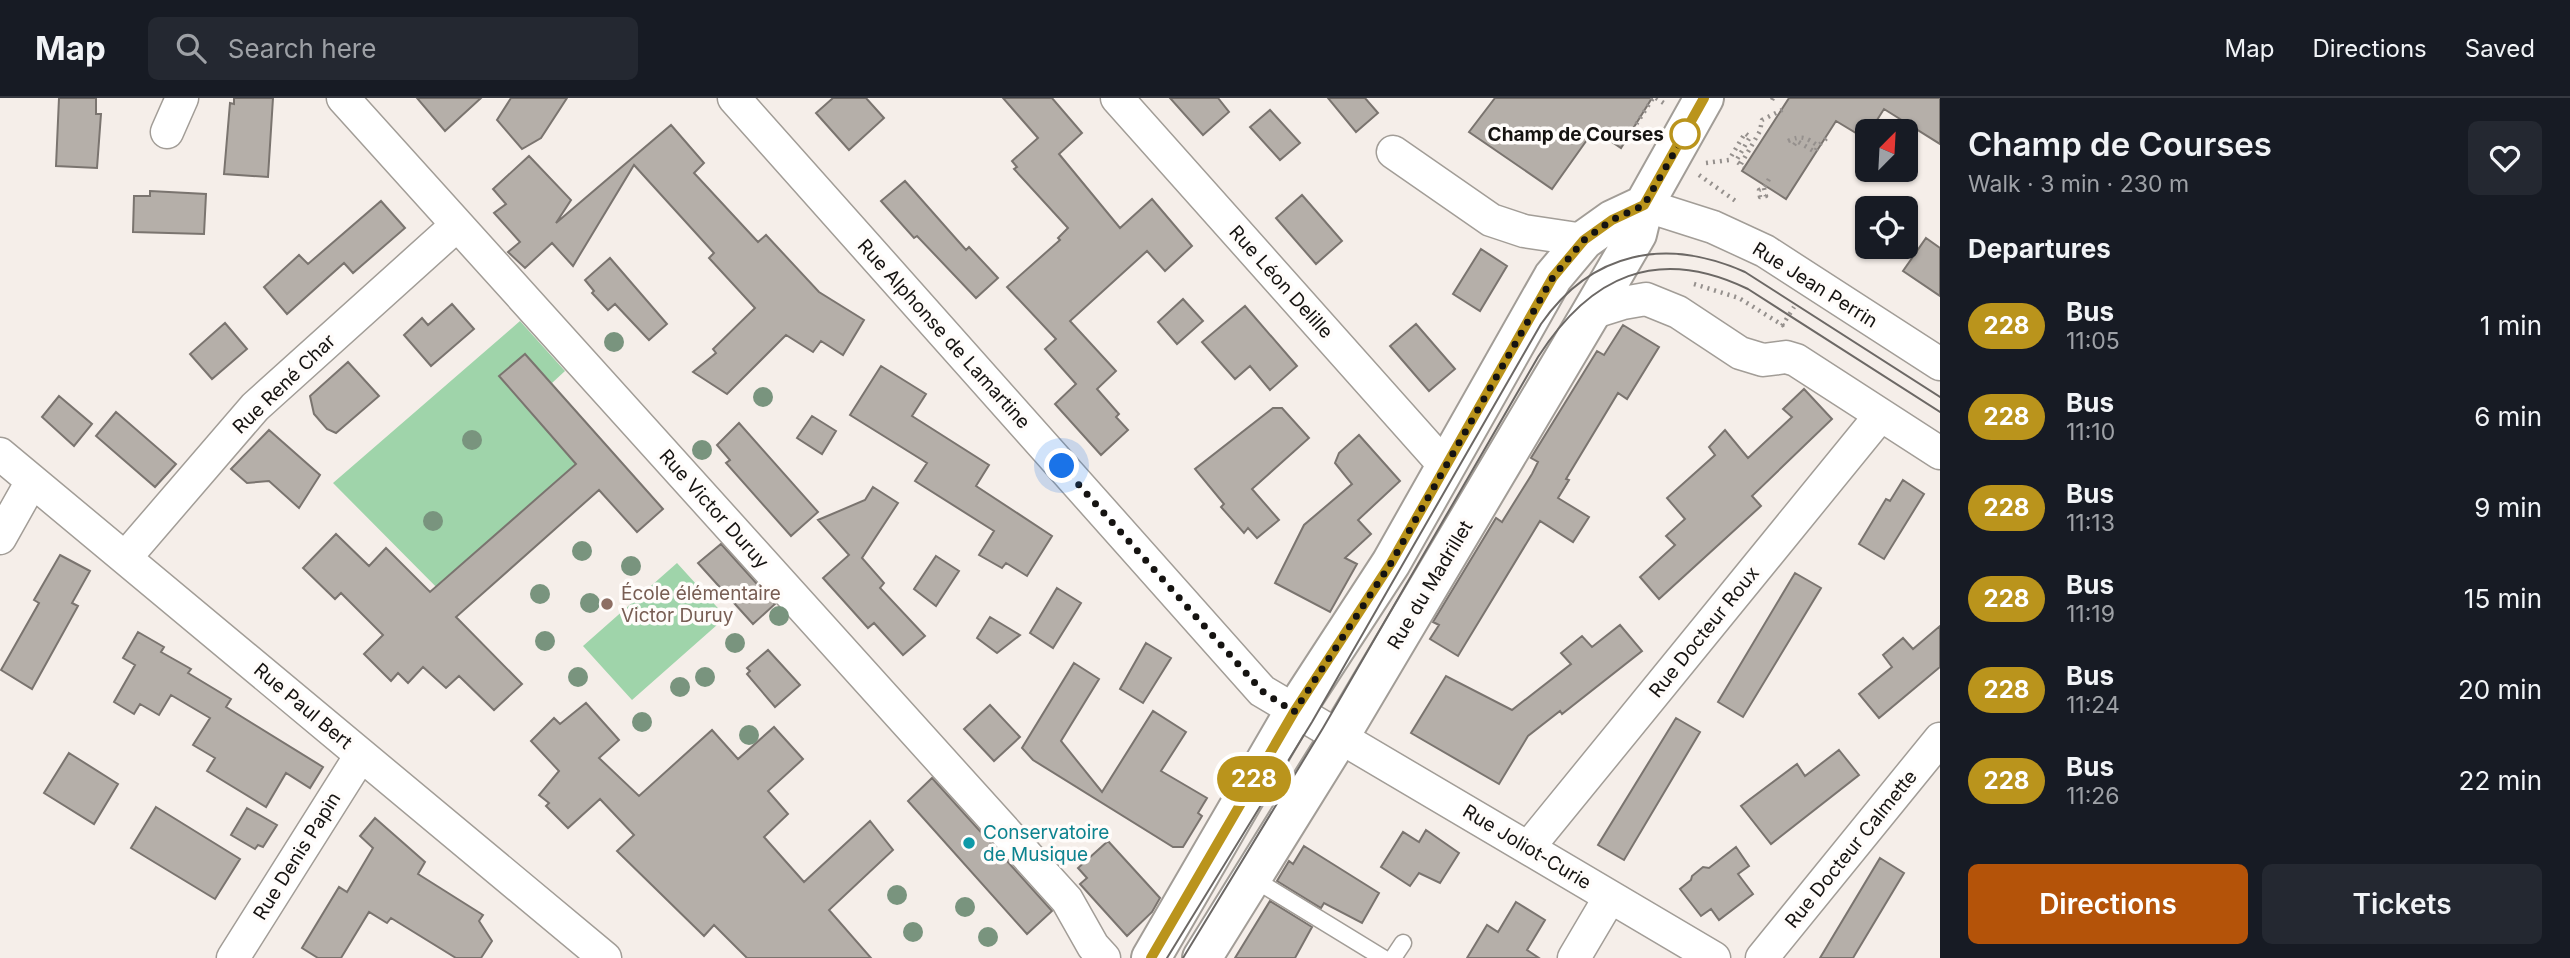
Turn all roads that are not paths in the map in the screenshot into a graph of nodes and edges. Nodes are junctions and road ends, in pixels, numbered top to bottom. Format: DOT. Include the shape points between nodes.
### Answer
graph roads {
  1 [pos="181,98"];
  2 [pos="343,98"];
  3 [pos="734,98"];
  4 [pos="1117,98"];
  5 [pos="1686,102"];
  6 [pos="167,132"];
  7 [pos="1392,152"];
  8 [pos="1644,205"];
  9 [pos="457,225"];
  10 [pos="1584,240"];
  11 [pos="1591,313"];
  12 [pos="1940,364"];
  13 [pos="1880,416"];
  14 [pos="1940,453"];
  15 [pos="0,454"];
  16 [pos="1445,466"];
  17 [pos="32,481"];
  18 [pos="0,538"];
  19 [pos="125,558"];
  20 [pos="1294,712"];
  21 [pos="1340,736"];
  22 [pos="1940,739"];
  23 [pos="361,755"];
  24 [pos="1528,848"];
  25 [pos="1252,878"];
  26 [pos="1610,897"];
  27 [pos="1403,943"];
  28 [pos="233,958"];
  29 [pos="605,958"];
  30 [pos="1104,958"];
  31 [pos="1150,958"];
  32 [pos="1202,958"];
  33 [pos="1383,958"];
  34 [pos="1393,958"];
  35 [pos="1574,958"];
  36 [pos="1714,958"];
  37 [pos="1762,958"];
  1 -- 6 [label="street"];
  2 -- 9 [label="street, Rue Victor Duruy"];
  3 -- 20 [label="street, Rue Alphonse de Lamartine" via="1262,691"];
  4 -- 16 [label="street, Rue Léon Delille"];
  5 -- 8 [label="street, Rue du Madrillet"];
  7 -- 10 [label="street" via="1491,220 1524,231"];
  8 -- 10 [label="street"];
  8 -- 11 [label="street, Rue du Madrillet" via="1637,234"];
  8 -- 12 [label="street, Rue Jean Perrin" via="1713,227 1765,251"];
  9 -- 19 [label="street, Rue René Char" via="255,407"];
  9 -- 30 [label="street, Rue Victor Duruy" via="1067,901"];
  10 -- 16 [label="street" via="1553,277"];
  11 -- 13 [label="street" via="1646,299 1678,312 1740,352 1763,360 1796,360"];
  11 -- 21 [label="street, Rue du Madrillet"];
  13 -- 14 [label="street"];
  13 -- 24 [label="street, Rue Docteur Roux"];
  15 -- 17 [label="street, Rue Paul Bert"];
  16 -- 20 [label="street" via="1369,598"];
  17 -- 18 [label="street"];
  17 -- 19 [label="street, Rue Paul Bert"];
  19 -- 23 [label="street, Rue Paul Bert"];
  20 -- 21 [label="street, Rue Alphonse de Lamartine"];
  20 -- 31 [label="street"];
  21 -- 24 [label="street, Rue Joliot-Curie"];
  21 -- 25 [label="street, Rue du Madrillet"];
  22 -- 37 [label="street, Rue Docteur Calmette"];
  23 -- 28 [label="street, Rue Denis Papin"];
  23 -- 29 [label="street, Rue Paul Bert"];
  24 -- 26 [label="street, Rue Joliot-Curie"];
  25 -- 32 [label="street, Rue du Madrillet"];
  25 -- 33 [label="lane"];
  26 -- 35 [label="street"];
  26 -- 36 [label="street, Rue Joliot-Curie"];
  27 -- 34 [label="lane"];
}
